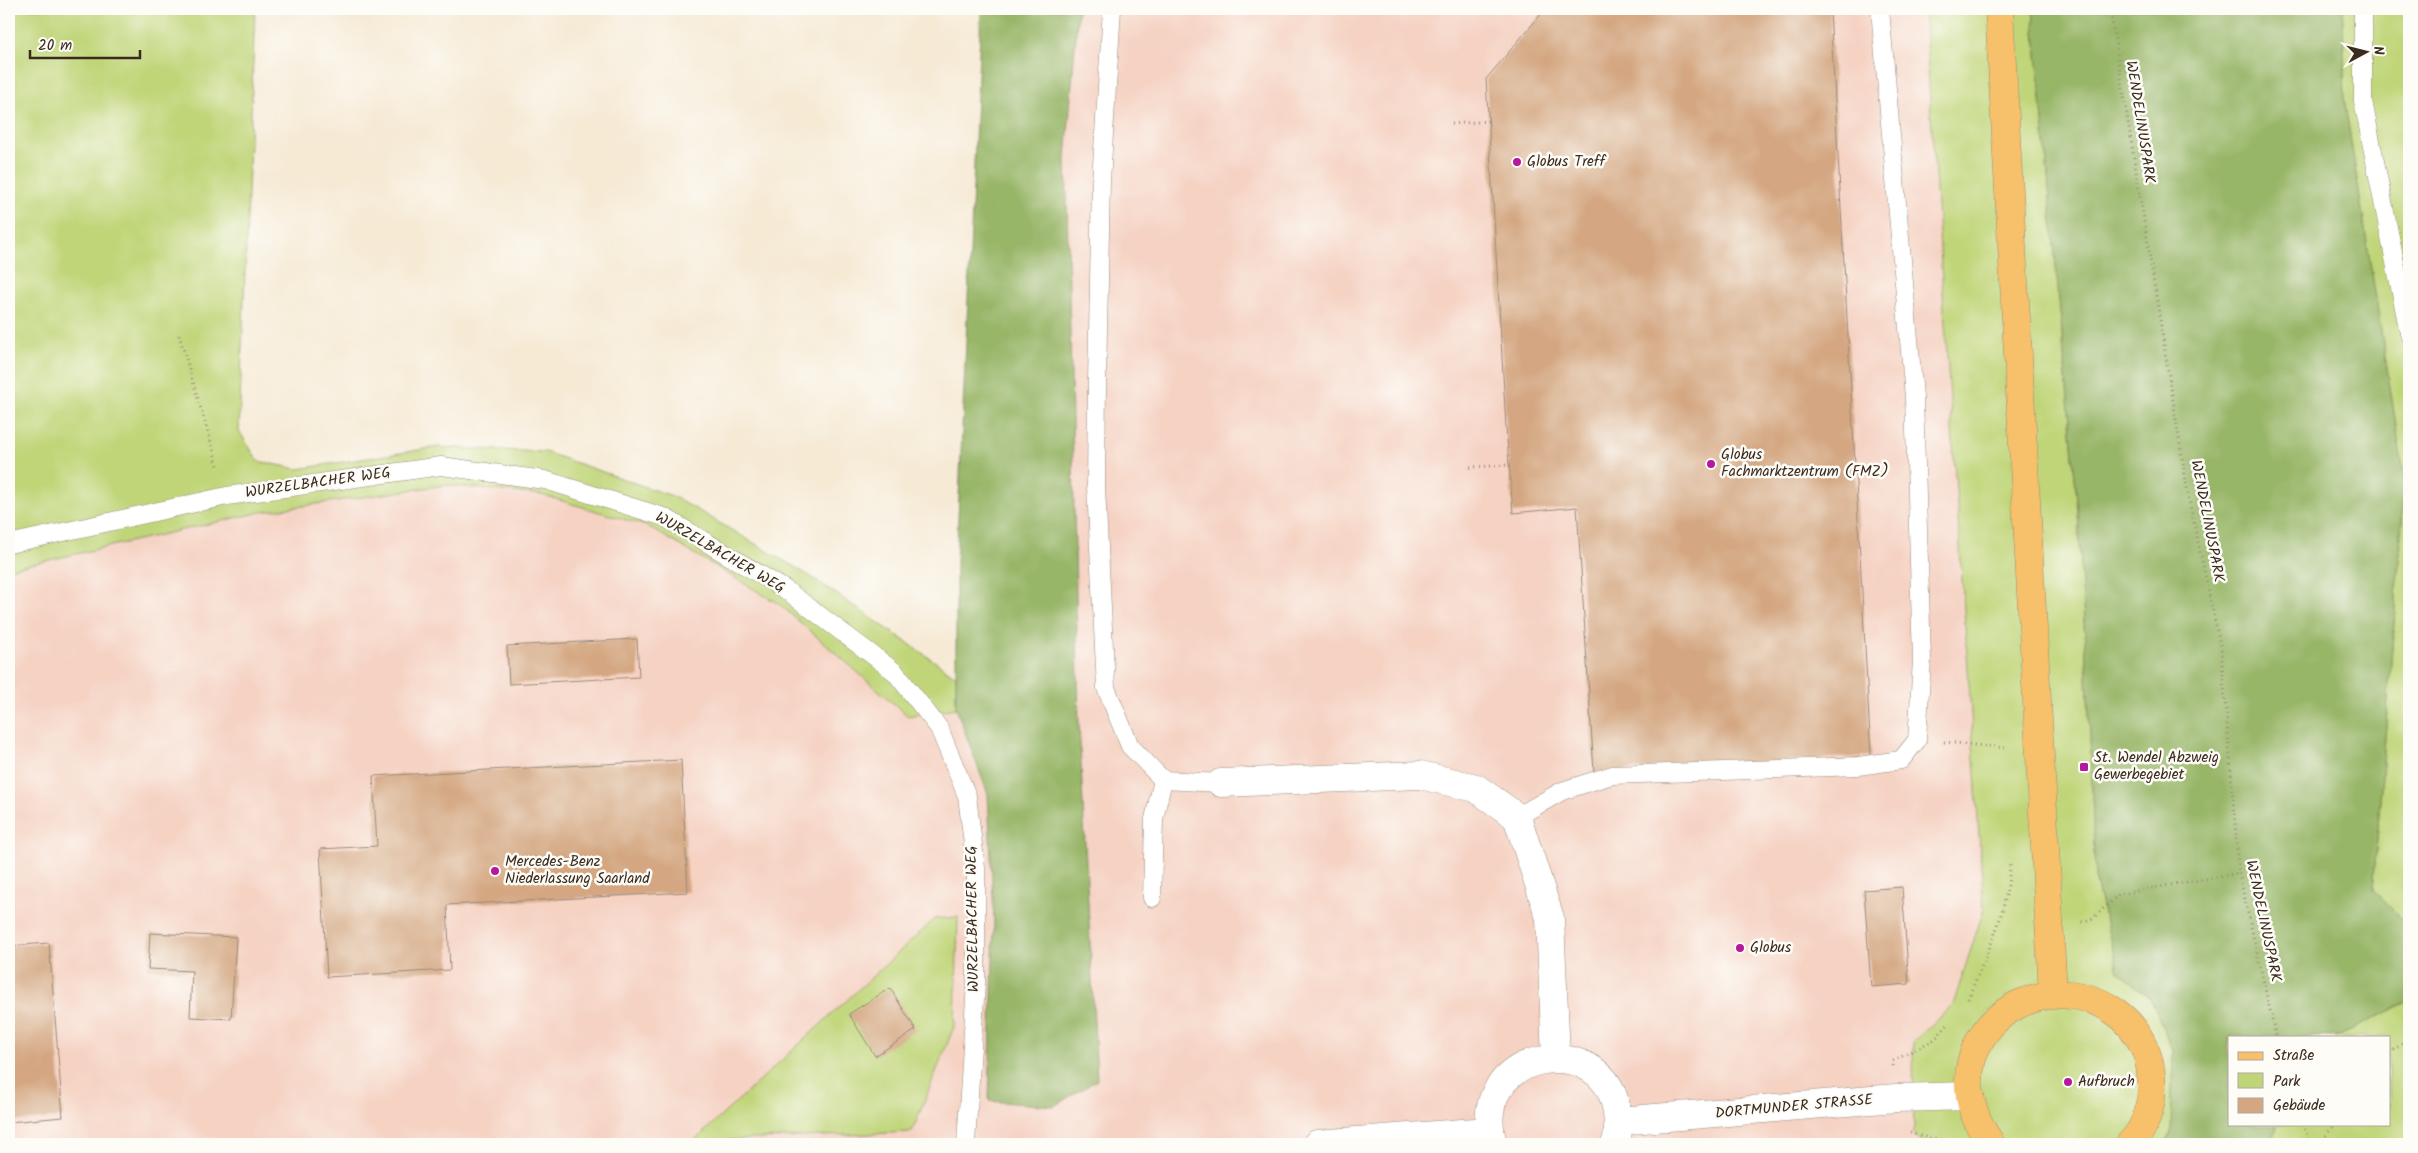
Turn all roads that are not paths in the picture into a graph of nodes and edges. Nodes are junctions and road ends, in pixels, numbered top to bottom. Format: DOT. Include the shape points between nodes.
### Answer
graph roads {
  1 [pos="1112,9"];
  2 [pos="1880,9"];
  3 [pos="1999,9"];
  4 [pos="2363,9"];
  5 [pos="2409,333"];
  6 [pos="9,544"];
  7 [pos="1163,780"];
  8 [pos="1221,783"];
  9 [pos="1517,817"];
  10 [pos="1152,898"];
  11 [pos="2053,993"];
  12 [pos="1556,1058"];
  13 [pos="1970,1096"];
  14 [pos="1617,1133"];
  15 [pos="1491,1138"];
  16 [pos="966,1144"];
  17 [pos="1316,1144"];
  18 [pos="1991,1144"];
  19 [pos="2130,1144"];
  1 -- 7 [label="lane" via="1101,181 1096,487 1106,688 1130,746"];
  2 -- 9 [label="lane" via="1914,397 1922,660 1917,740 1901,760 1858,766 1612,775 1562,791"];
  3 -- 11 [label="main road"];
  4 -- 5 [label="lane" via="2363,101"];
  6 -- 16 [label="lane, WURZELBACHER WEG" via="227,496 441,466 545,480 664,517 786,590 894,672 939,728 967,796 976,868 976,982"];
  7 -- 8 [label="lane"];
  7 -- 10 [label="lane" via="1154,819"];
  8 -- 9 [label="street" via="1420,775 1476,788"];
  9 -- 12 [label="street" via="1550,918"];
  11 -- 13 [label="main road" via="2007,1010 1990,1027 1977,1047 1970,1071"];
  11 -- 19 [label="main road" via="2079,994 2104,1003 2125,1019 2141,1039 2150,1064 2153,1090 2148,1116"];
  12 -- 14 [label="street, DORTMUNDER STRASSE" via="1576,1062 1593,1071 1606,1084 1615,1102"];
  12 -- 15 [label="street, DORTMUNDER STRASSE" via="1534,1061 1514,1071 1499,1088 1490,1108"];
  13 -- 14 [label="street, DORTMUNDER STRASSE" via="1896,1098"];
  13 -- 18 [label="main road" via="1977,1123"];
  15 -- 17 [label="street, DORTMUNDER STRASSE"];
}
